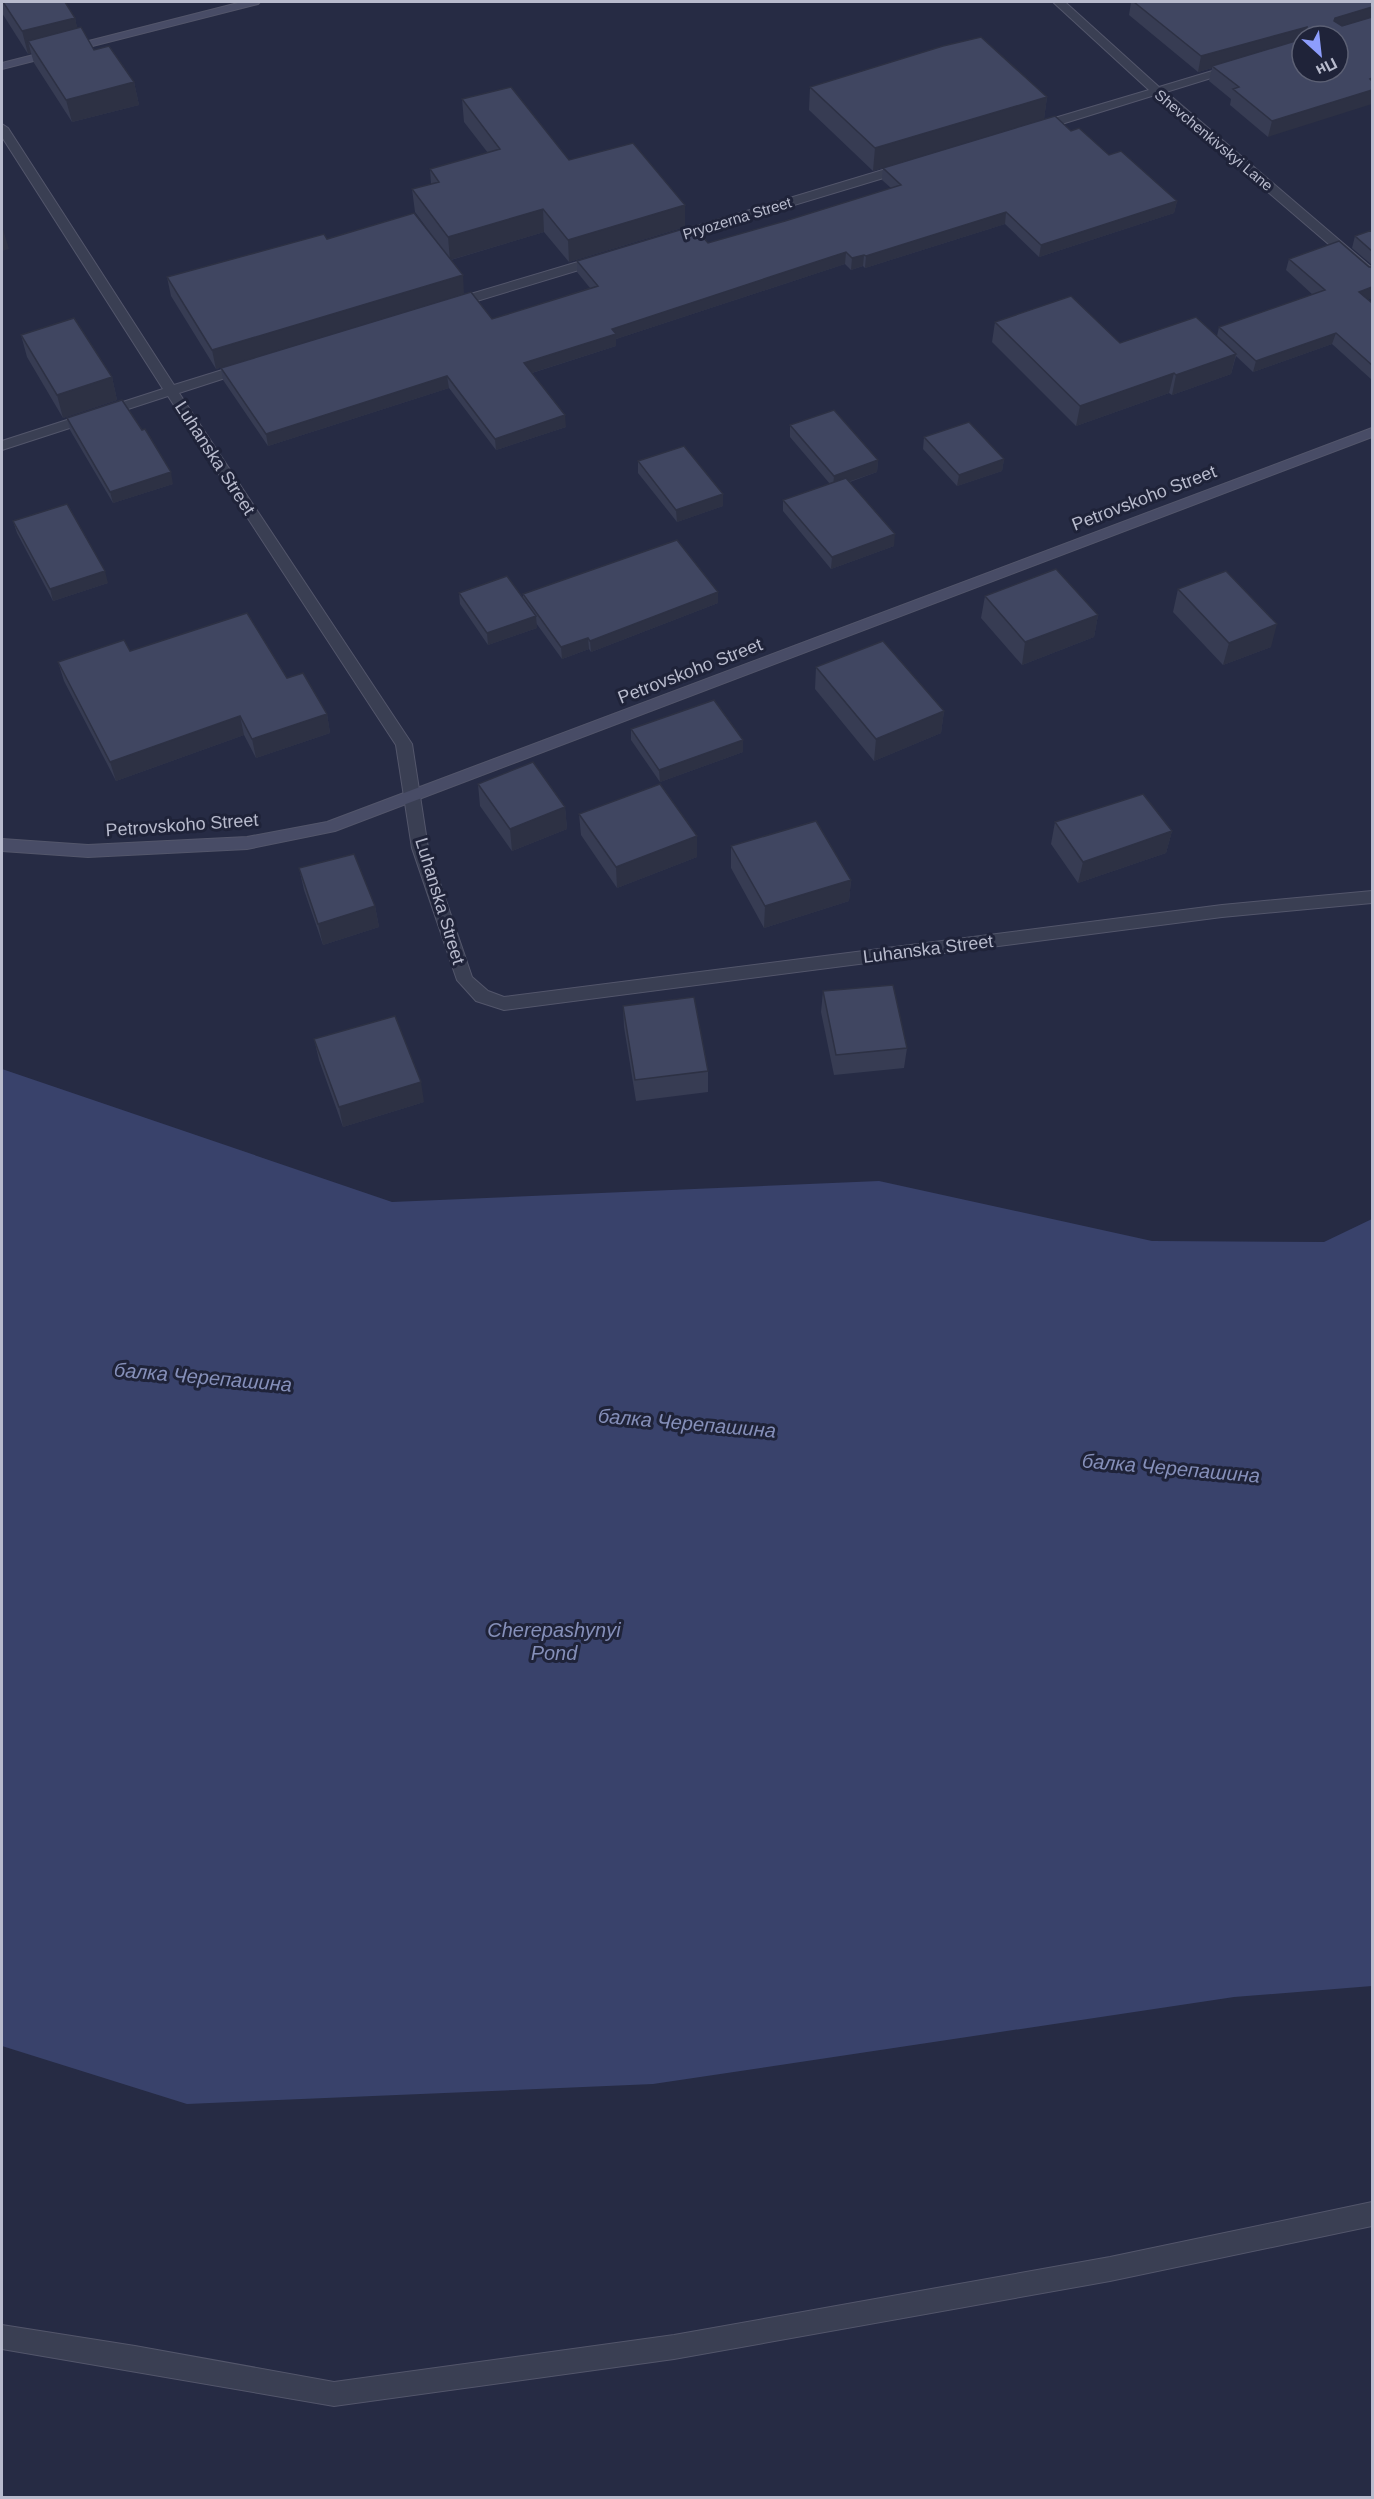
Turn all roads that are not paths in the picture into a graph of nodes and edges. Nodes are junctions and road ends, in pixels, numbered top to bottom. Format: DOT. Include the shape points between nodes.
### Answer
graph roads {
  1 [pos="254,2"];
  2 [pos="1059,2"];
  3 [pos="1246,64"];
  4 [pos="2,66"];
  5 [pos="1157,91"];
  6 [pos="2,128"];
  7 [pos="1019,133"];
  8 [pos="916,164"];
  9 [pos="663,240"];
  10 [pos="606,258"];
  11 [pos="1372,274"];
  12 [pos="434,310"];
  13 [pos="262,362"];
  14 [pos="170,390"];
  15 [pos="1372,432"];
  16 [pos="2,446"];
  17 [pos="413,797"];
  18 [pos="2,845"];
  19 [pos="1372,897"];
  20 [pos="1372,2214"];
  21 [pos="2,2337"];
  1 -- 4 [label="main road"];
  2 -- 5 [label="street, Shevchenkivskyi Lane"];
  3 -- 5 [label="street"];
  5 -- 7 [label="street"];
  5 -- 11 [label="street, Shevchenkivskyi Lane"];
  6 -- 14 [label="street, Luhanska Street"];
  8 -- 9 [label="street, Pryozerna Street"];
  10 -- 12 [label="street"];
  13 -- 14 [label="street"];
  14 -- 16 [label="street"];
  14 -- 17 [label="street, Luhanska Street" via="404,744"];
  15 -- 17 [label="main road, Petrovskoho Street"];
  17 -- 18 [label="main road, Petrovskoho Street" via="329,826 247,843 88,851"];
  17 -- 19 [label="street, Luhanska Street" via="420,848 465,980 482,996 504,1004 1222,911"];
  20 -- 21 [label="street" via="1110,2269 674,2347 334,2394"];
}
